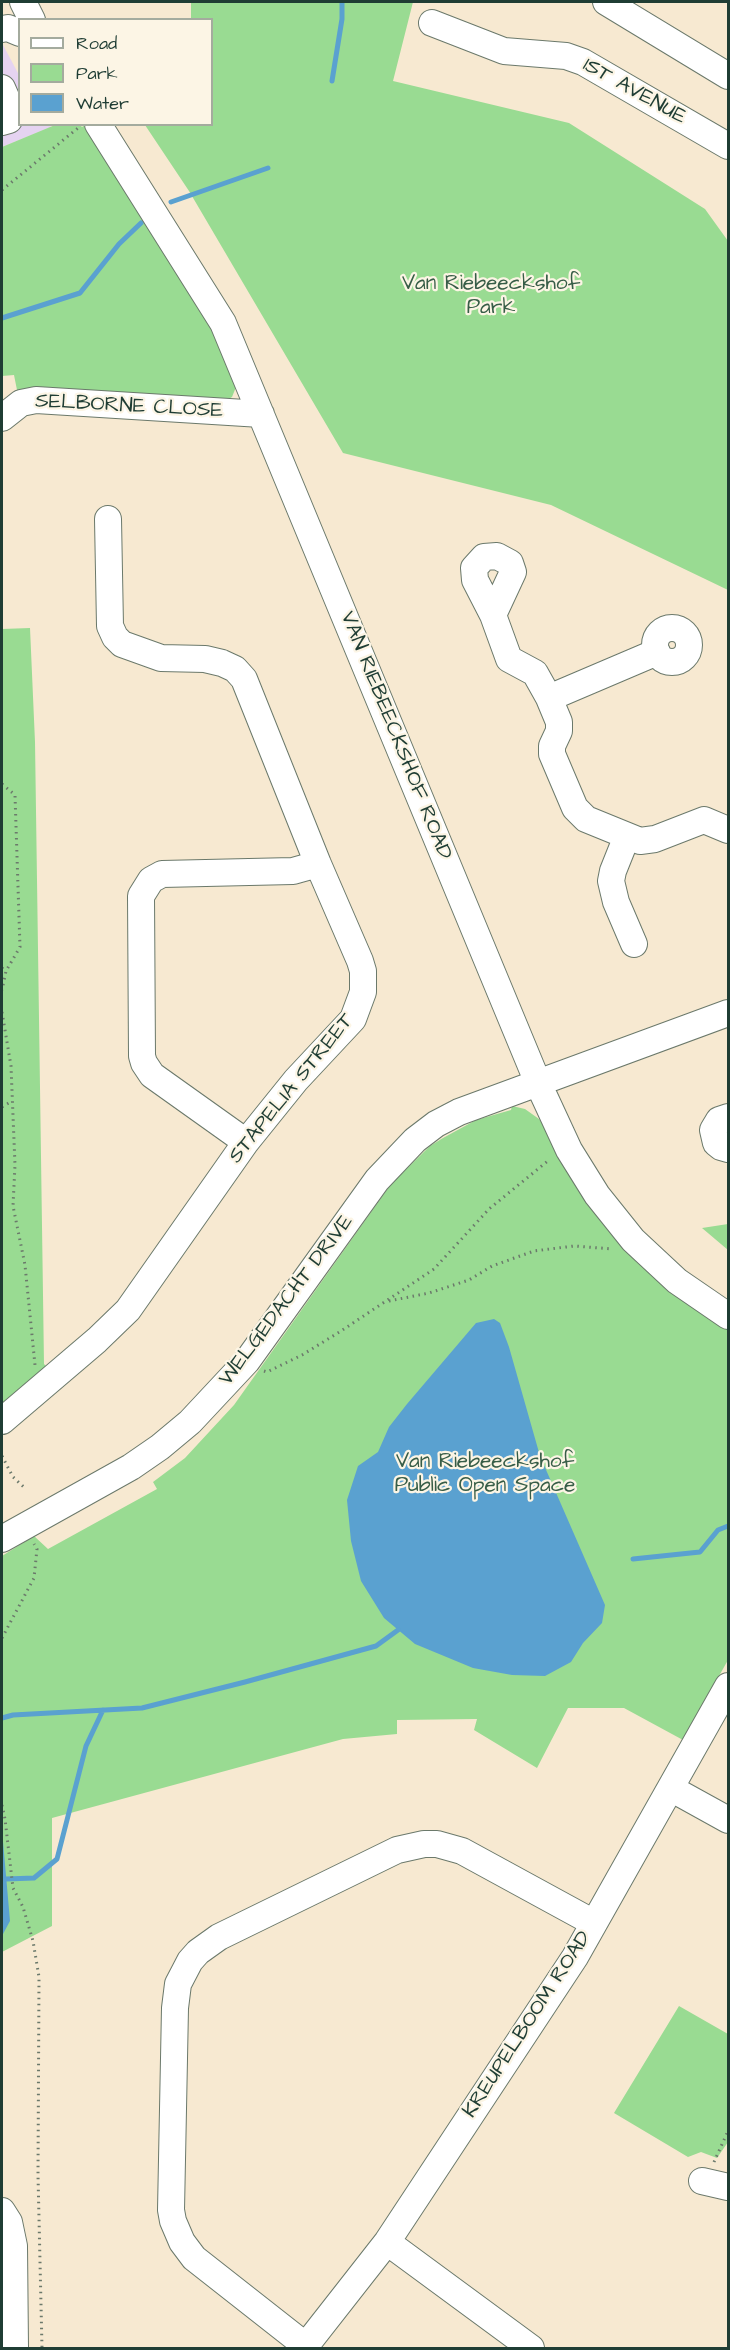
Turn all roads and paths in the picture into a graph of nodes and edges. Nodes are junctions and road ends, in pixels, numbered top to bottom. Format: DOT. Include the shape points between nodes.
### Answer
graph roads {
  1 [pos="23,2"];
  2 [pos="606,2"];
  3 [pos="31,18"];
  4 [pos="432,23"];
  5 [pos="2,29"];
  6 [pos="18,32"];
  7 [pos="729,76"];
  8 [pos="2,88"];
  9 [pos="2,122"];
  10 [pos="80,126"];
  11 [pos="99,126"];
  12 [pos="729,146"];
  13 [pos="2,190"];
  14 [pos="261,414"];
  15 [pos="2,418"];
  16 [pos="108,519"];
  17 [pos="493,615"];
  18 [pos="657,652"];
  19 [pos="549,698"];
  20 [pos="2,784"];
  21 [pos="729,830"];
  22 [pos="627,836"];
  23 [pos="318,864"];
  24 [pos="634,944"];
  25 [pos="4,969"];
  26 [pos="2,990"];
  27 [pos="2,1012"];
  28 [pos="729,1013"];
  29 [pos="538,1083"];
  30 [pos="12,1101"];
  31 [pos="2,1107"];
  32 [pos="729,1117"];
  33 [pos="246,1142"];
  34 [pos="729,1149"];
  35 [pos="569,1150"];
  36 [pos="633,1240"];
  37 [pos="387,1302"];
  38 [pos="729,1316"];
  39 [pos="247,1361"];
  40 [pos="43,1386"];
  41 [pos="2,1421"];
  42 [pos="2,1456"];
  43 [pos="26,1489"];
  44 [pos="31,1537"];
  45 [pos="2,1539"];
  46 [pos="2,1638"];
  47 [pos="729,1686"];
  48 [pos="672,1789"];
  49 [pos="2,1805"];
  50 [pos="729,1820"];
  51 [pos="594,1923"];
  52 [pos="729,2131"];
  53 [pos="702,2181"];
  54 [pos="729,2187"];
  55 [pos="2,2211"];
  56 [pos="387,2242"];
  57 [pos="305,2347"];
  58 [pos="15,2349"];
  59 [pos="42,2349"];
  60 [pos="531,2349"];
  1 -- 3 [label="street"];
  2 -- 7 [label="street"];
  4 -- 12 [label="street, 1ST AVENUE" via="504,51 557,55 583,62"];
  5 -- 6 [label="street"];
  8 -- 9 [label="street" via="13,113"];
  10 -- 13 [label="path"];
  11 -- 14 [label="street, VAN RIEBEECKSHOF ROAD" via="223,323"];
  14 -- 15 [label="street, SELBORNE CLOSE" via="36,400 21,403"];
  14 -- 29 [label="street, VAN RIEBEECKSHOF ROAD"];
  16 -- 23 [label="street, STAPELIA STREET" via="110,626 114,637 122,644 161,658 222,663 244,679"];
  17 -- 19 [label="street" via="509,660 535,673"];
  18 -- 19 [label="street"];
  19 -- 22 [label="street" via="559,722 552,754 575,808 586,819"];
  20 -- 25 [label="path" via="15,795 20,947"];
  21 -- 22 [label="street" via="704,820 655,839 640,841"];
  22 -- 24 [label="street" via="611,882"];
  23 -- 33 [label="street, STAPELIA STREET" via="360,961 364,981 361,1001 347,1026 296,1080"];
  23 -- 33 [label="street" via="293,871 162,874 151,880 141,896 144,1063 152,1075"];
  25 -- 26 [label="path"];
  27 -- 30 [label="path"];
  28 -- 29 [label="street, WELGEDACHT DRIVE"];
  29 -- 35 [label="street, VAN RIEBEECKSHOF ROAD"];
  29 -- 39 [label="street, WELGEDACHT DRIVE" via="459,1112 416,1140 377,1180"];
  30 -- 31 [label="path"];
  30 -- 40 [label="path" via="13,1206 26,1265 37,1378"];
  32 -- 34 [label="street" via="719,1120 713,1131 716,1143"];
  33 -- 40 [label="street, STAPELIA STREET" via="128,1310"];
  35 -- 36 [label="street, VAN RIEBEECKSHOF ROAD" via="597,1196"];
  35 -- 37 [label="path" via="555,1155 515,1187 489,1209 434,1269"];
  36 -- 37 [label="path" via="616,1249 574,1246 534,1251 492,1266 469,1281"];
  36 -- 38 [label="street, VAN RIEBEECKSHOF ROAD" via="678,1281"];
  37 -- 39 [label="path" via="267,1372"];
  39 -- 45 [label="street, WELGEDACHT DRIVE" via="190,1422 160,1447"];
  40 -- 41 [label="street, STAPELIA STREET"];
  42 -- 43 [label="path" via="13,1477"];
  44 -- 46 [label="path" via="37,1549 34,1578"];
  47 -- 48 [label="street, KREUPELBOOM ROAD"];
  48 -- 50 [label="street"];
  48 -- 51 [label="street, KREUPELBOOM ROAD"];
  49 -- 59 [label="path" via="13,1888 33,1941 39,1977"];
  51 -- 56 [label="street, KREUPELBOOM ROAD"];
  51 -- 57 [label="street" via="462,1851 424,1844 397,1850 219,1937 190,1961 178,1984 175,2008 173,2221 194,2258"];
  52 -- 53 [label="path"];
  53 -- 54 [label="street"];
  55 -- 58 [label="street" via="9,2222 14,2246"];
  56 -- 57 [label="street, KREUPELBOOM ROAD"];
  56 -- 60 [label="street"];
}
